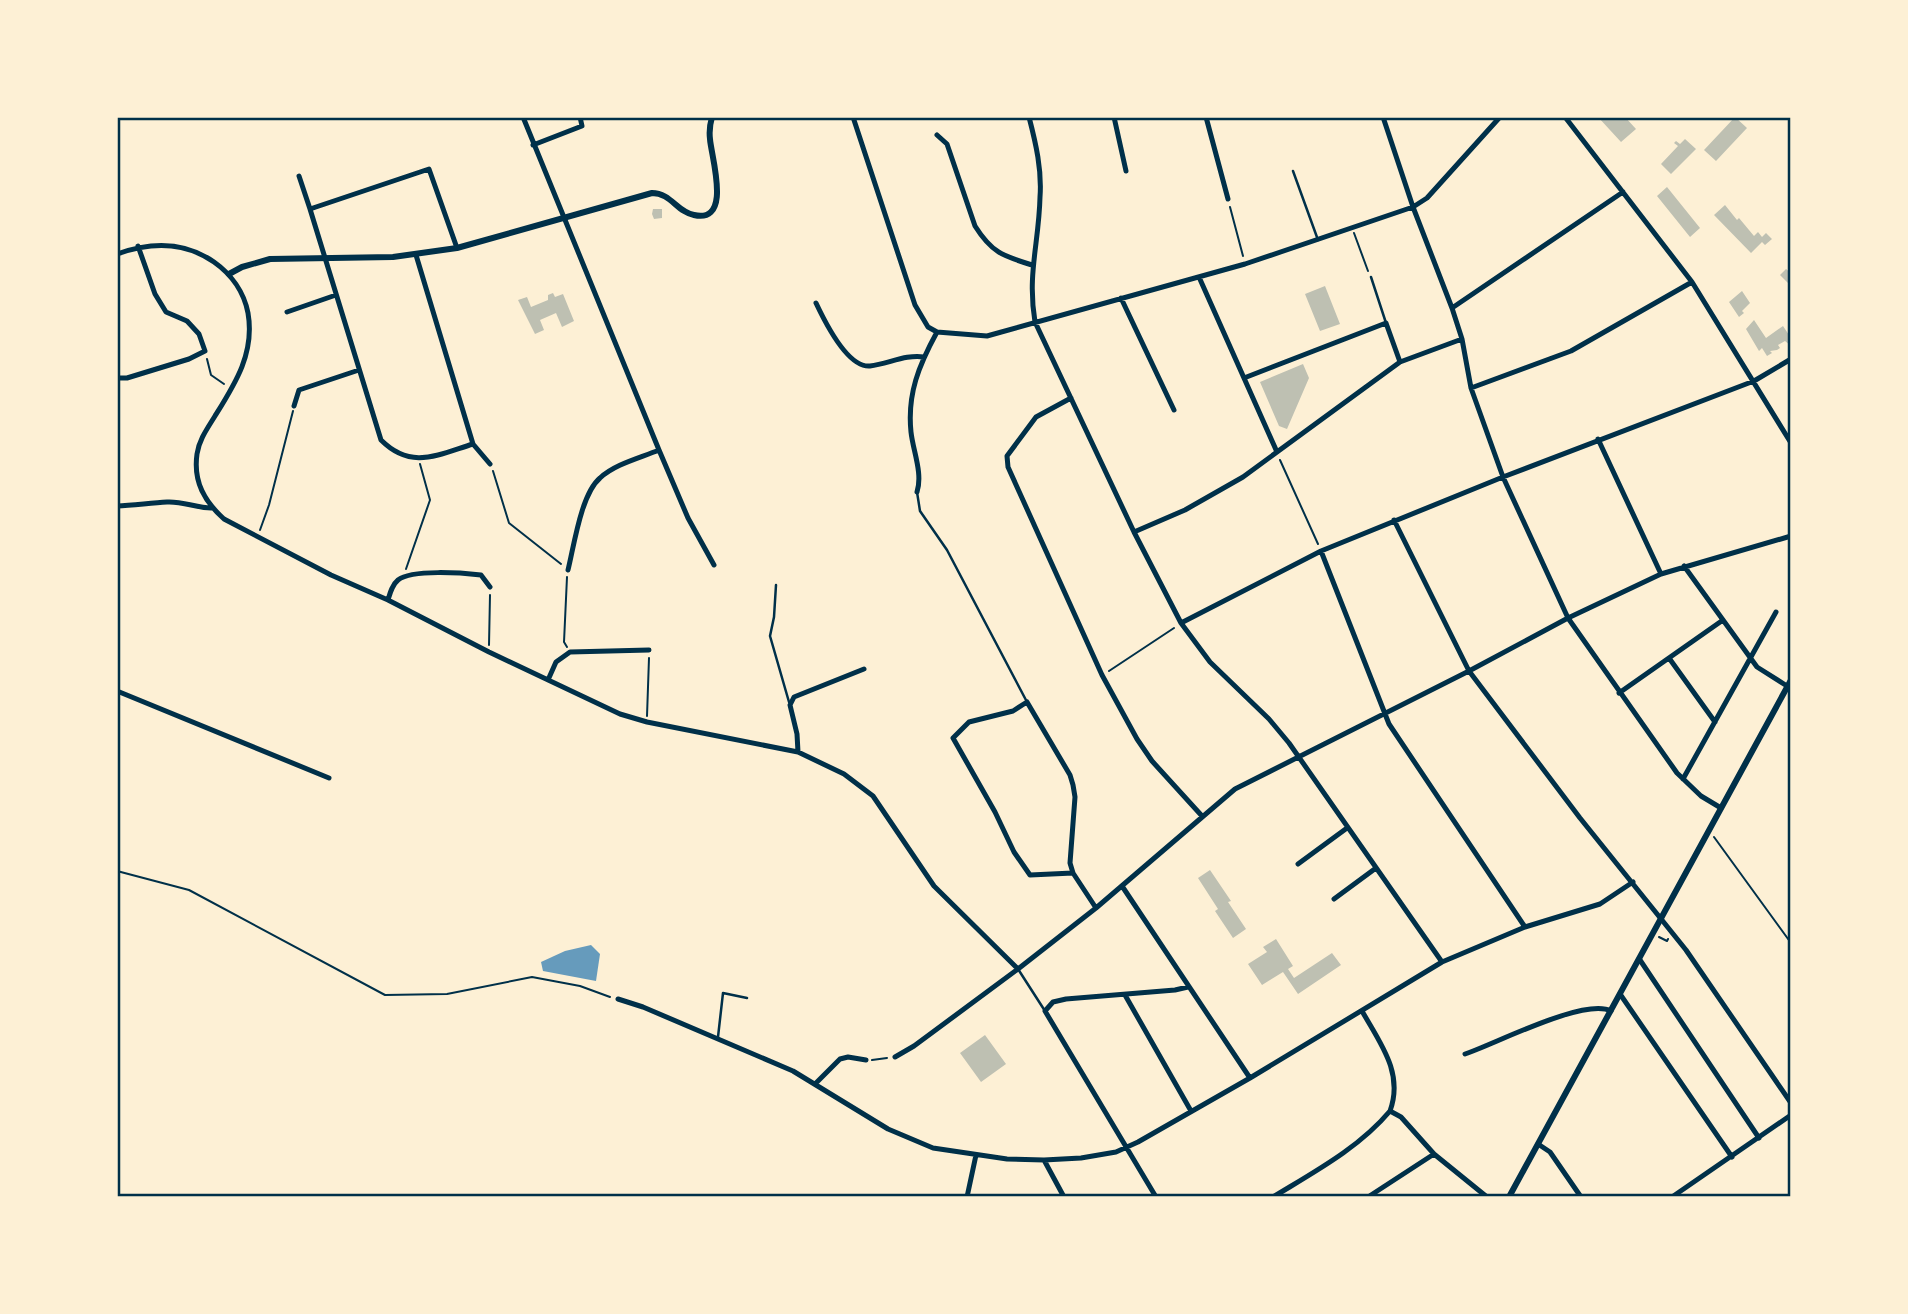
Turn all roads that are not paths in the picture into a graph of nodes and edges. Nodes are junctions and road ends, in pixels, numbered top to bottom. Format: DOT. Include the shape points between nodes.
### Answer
graph roads {
  1 [pos="523,117"];
  2 [pos="580,117"];
  3 [pos="712,117"];
  4 [pos="853,117"];
  5 [pos="1029,117"];
  6 [pos="1114,117"];
  7 [pos="1206,117"];
  8 [pos="1383,117"];
  9 [pos="1500,117"];
  10 [pos="1565,117"];
  11 [pos="937,135"];
  12 [pos="533,145"];
  13 [pos="1126,171"];
  14 [pos="1293,171"];
  15 [pos="299,176"];
  16 [pos="1623,191"];
  17 [pos="1228,199"];
  18 [pos="1413,208"];
  19 [pos="310,209"];
  20 [pos="563,218"];
  21 [pos="1319,241"];
  22 [pos="138,246"];
  23 [pos="457,248"];
  24 [pos="117,254"];
  25 [pos="416,255"];
  26 [pos="325,257"];
  27 [pos="1032,265"];
  28 [pos="229,274"];
  29 [pos="1199,277"];
  30 [pos="1371,277"];
  31 [pos="1692,282"];
  32 [pos="336,295"];
  33 [pos="1121,298"];
  34 [pos="816,303"];
  35 [pos="1452,308"];
  36 [pos="288,312"];
  37 [pos="1035,322"];
  38 [pos="1386,323"];
  39 [pos="937,332"];
  40 [pos="1462,339"];
  41 [pos="924,357"];
  42 [pos="1791,359"];
  43 [pos="1400,362"];
  44 [pos="359,370"];
  45 [pos="117,378"];
  46 [pos="1244,378"];
  47 [pos="1754,381"];
  48 [pos="1471,388"];
  49 [pos="1071,398"];
  50 [pos="294,406"];
  51 [pos="1174,410"];
  52 [pos="1598,439"];
  53 [pos="1791,443"];
  54 [pos="473,444"];
  55 [pos="659,450"];
  56 [pos="1277,452"];
  57 [pos="490,464"];
  58 [pos="1503,477"];
  59 [pos="918,492"];
  60 [pos="117,506"];
  61 [pos="212,508"];
  62 [pos="1394,520"];
  63 [pos="1133,532"];
  64 [pos="1791,536"];
  65 [pos="1321,551"];
  66 [pos="714,565"];
  67 [pos="1685,566"];
  68 [pos="568,570"];
  69 [pos="1661,574"];
  70 [pos="776,585"];
  71 [pos="490,587"];
  72 [pos="388,600"];
  73 [pos="1776,612"];
  74 [pos="1568,618"];
  75 [pos="1723,620"];
  76 [pos="1181,623"];
  77 [pos="649,650"];
  78 [pos="1669,658"];
  79 [pos="1751,659"];
  80 [pos="864,669"];
  81 [pos="1469,671"];
  82 [pos="548,680"];
  83 [pos="1789,683"];
  84 [pos="117,691"];
  85 [pos="1619,693"];
  86 [pos="1027,702"];
  87 [pos="790,705"];
  88 [pos="1385,714"];
  89 [pos="1715,722"];
  90 [pos="798,752"];
  91 [pos="1298,757"];
  92 [pos="329,778"];
  93 [pos="1683,779"];
  94 [pos="1721,808"];
  95 [pos="1202,816"];
  96 [pos="1348,828"];
  97 [pos="1298,864"];
  98 [pos="1376,868"];
  99 [pos="1073,873"];
  100 [pos="1633,882"];
  101 [pos="1122,886"];
  102 [pos="1334,899"];
  103 [pos="1096,908"];
  104 [pos="1661,918"];
  105 [pos="1525,927"];
  106 [pos="1640,960"];
  107 [pos="1442,962"];
  108 [pos="1018,969"];
  109 [pos="1188,987"];
  110 [pos="1620,994"];
  111 [pos="1125,995"];
  112 [pos="618,999"];
  113 [pos="747,999"];
  114 [pos="1045,1011"];
  115 [pos="1362,1011"];
  116 [pos="1611,1011"];
  117 [pos="718,1040"];
  118 [pos="1465,1054"];
  119 [pos="895,1057"];
  120 [pos="866,1060"];
  121 [pos="1251,1078"];
  122 [pos="815,1084"];
  123 [pos="1791,1103"];
  124 [pos="1191,1111"];
  125 [pos="1390,1111"];
  126 [pos="1791,1115"];
  127 [pos="1759,1138"];
  128 [pos="1538,1144"];
  129 [pos="1128,1148"];
  130 [pos="1434,1154"];
  131 [pos="975,1155"];
  132 [pos="1732,1157"];
  133 [pos="1044,1160"];
  134 [pos="967,1197"];
  135 [pos="1064,1197"];
  136 [pos="1156,1197"];
  137 [pos="1273,1197"];
  138 [pos="1368,1197"];
  139 [pos="1487,1197"];
  140 [pos="1509,1197"];
  141 [pos="1581,1197"];
  142 [pos="1672,1197"];
  1 -- 12 [label="street"];
  2 -- 12 [label="street" via="582,126"];
  3 -- 20 [label="street" via="710,139 718,192 708,214 690,214 669,197 652,193"];
  4 -- 39 [label="street" via="915,305 928,327"];
  5 -- 27 [label="street" via="1041,182"];
  6 -- 13 [label="street"];
  7 -- 17 [label="street"];
  8 -- 18 [label="street"];
  9 -- 18 [label="street"];
  10 -- 16 [label="street"];
  11 -- 27 [label="street" via="947,144 981,236 1003,256"];
  12 -- 20 [label="street"];
  14 -- 21 [label="lane"];
  15 -- 19 [label="street"];
  16 -- 31 [label="street"];
  16 -- 35 [label="street"];
  18 -- 21 [label="street"];
  18 -- 35 [label="street"];
  19 -- 23 [label="street" via="429,169"];
  19 -- 26 [label="street"];
  20 -- 23 [label="street"];
  20 -- 55 [label="street"];
  21 -- 29 [label="street"];
  22 -- 24 [label="street"];
  22 -- 28 [label="street" via="182,247"];
  22 -- 45 [label="street" via="166,312 187,321 199,334 205,351"];
  23 -- 25 [label="street"];
  25 -- 26 [label="street"];
  25 -- 54 [label="street"];
  26 -- 28 [label="street" via="270,258"];
  26 -- 32 [label="street"];
  27 -- 37 [label="street"];
  28 -- 61 [label="street" via="247,306 251,331 247,356 232,389 200,439 196,472"];
  29 -- 33 [label="street"];
  29 -- 46 [label="street"];
  30 -- 38 [label="lane"];
  31 -- 47 [label="street"];
  31 -- 48 [label="street" via="1571,351"];
  32 -- 36 [label="street"];
  32 -- 44 [label="street"];
  33 -- 37 [label="street"];
  33 -- 51 [label="street"];
  34 -- 41 [label="street" via="830,331 861,365"];
  35 -- 40 [label="street"];
  37 -- 39 [label="street" via="987,336"];
  37 -- 49 [label="street"];
  38 -- 43 [label="street"];
  38 -- 46 [label="street"];
  39 -- 41 [label="street"];
  40 -- 43 [label="street"];
  40 -- 48 [label="street"];
  41 -- 59 [label="street" via="910,401"];
  42 -- 47 [label="street"];
  43 -- 56 [label="street"];
  44 -- 50 [label="street" via="299,390"];
  44 -- 54 [label="street" via="381,440 391,450 419,460"];
  46 -- 56 [label="street"];
  47 -- 52 [label="street"];
  47 -- 53 [label="street"];
  48 -- 58 [label="street"];
  49 -- 63 [label="street"];
  49 -- 95 [label="street" via="1036,417 1007,456 1008,467 1102,675 1144,751"];
  52 -- 58 [label="street"];
  52 -- 69 [label="street"];
  54 -- 57 [label="street"];
  55 -- 66 [label="street"];
  55 -- 68 [label="street" via="596,481"];
  56 -- 63 [label="street" via="1185,510"];
  58 -- 62 [label="street"];
  58 -- 74 [label="street"];
  59 -- 86 [label="lane" via="920,511 947,550"];
  60 -- 61 [label="street" via="169,501"];
  61 -- 72 [label="street" via="257,538"];
  62 -- 65 [label="street"];
  62 -- 81 [label="street"];
  63 -- 76 [label="street"];
  64 -- 67 [label="street"];
  65 -- 76 [label="street"];
  65 -- 88 [label="street"];
  67 -- 69 [label="street"];
  67 -- 75 [label="street"];
  69 -- 74 [label="street"];
  70 -- 87 [label="lane" via="770,636"];
  71 -- 72 [label="street" via="481,575 404,576 395,582"];
  72 -- 82 [label="street"];
  73 -- 79 [label="street"];
  74 -- 81 [label="street"];
  74 -- 85 [label="street"];
  75 -- 78 [label="street"];
  75 -- 79 [label="street"];
  76 -- 91 [label="street" via="1210,662 1269,719"];
  77 -- 82 [label="street" via="570,652 556,662"];
  78 -- 85 [label="street"];
  78 -- 89 [label="street"];
  79 -- 83 [label="street" via="1757,667"];
  79 -- 89 [label="street"];
  80 -- 87 [label="street" via="794,697"];
  81 -- 88 [label="street"];
  81 -- 100 [label="street"];
  82 -- 90 [label="street" via="647,722"];
  83 -- 94 [label="street"];
  84 -- 92 [label="street"];
  85 -- 93 [label="street"];
  86 -- 99 [label="street" via="1073,785"];
  86 -- 99 [label="street" via="1013,711 969,722 953,738 1030,874"];
  87 -- 90 [label="street"];
  88 -- 91 [label="street"];
  88 -- 105 [label="street"];
  89 -- 93 [label="street"];
  90 -- 108 [label="street" via="844,774 873,796 934,886"];
  91 -- 95 [label="street" via="1235,789"];
  91 -- 96 [label="street"];
  93 -- 94 [label="street"];
  94 -- 104 [label="street"];
  95 -- 101 [label="street"];
  96 -- 97 [label="street"];
  96 -- 98 [label="street"];
  98 -- 102 [label="street"];
  98 -- 107 [label="street"];
  99 -- 103 [label="street"];
  100 -- 104 [label="street"];
  100 -- 105 [label="street" via="1600,904"];
  101 -- 103 [label="street"];
  101 -- 109 [label="street"];
  103 -- 108 [label="street"];
  104 -- 106 [label="street"];
  104 -- 123 [label="street"];
  105 -- 107 [label="street"];
  106 -- 110 [label="street"];
  106 -- 127 [label="street"];
  107 -- 115 [label="street"];
  108 -- 114 [label="lane"];
  108 -- 119 [label="street"];
  109 -- 111 [label="street"];
  109 -- 121 [label="street"];
  110 -- 116 [label="street"];
  110 -- 132 [label="street"];
  111 -- 114 [label="street" via="1066,999 1053,1002"];
  111 -- 124 [label="street"];
  112 -- 117 [label="street"];
  113 -- 117 [label="lane" via="723,993"];
  114 -- 129 [label="street"];
  115 -- 121 [label="street"];
  115 -- 125 [label="street" via="1393,1067 1396,1082"];
  116 -- 118 [label="street" via="1600,1007 1561,1015"];
  116 -- 128 [label="street"];
  117 -- 122 [label="street"];
  120 -- 122 [label="street" via="841,1059"];
  121 -- 124 [label="street"];
  122 -- 131 [label="street" via="888,1129 933,1148"];
  124 -- 129 [label="street"];
  125 -- 130 [label="street"];
  125 -- 137 [label="street" via="1331,1162"];
  126 -- 127 [label="street"];
  127 -- 132 [label="street"];
  128 -- 140 [label="street"];
  128 -- 141 [label="street" via="1550,1152"];
  129 -- 133 [label="street"];
  129 -- 136 [label="street"];
  130 -- 138 [label="street"];
  130 -- 139 [label="street"];
  131 -- 133 [label="street"];
  131 -- 134 [label="street"];
  132 -- 142 [label="street"];
  133 -- 135 [label="street"];
}
